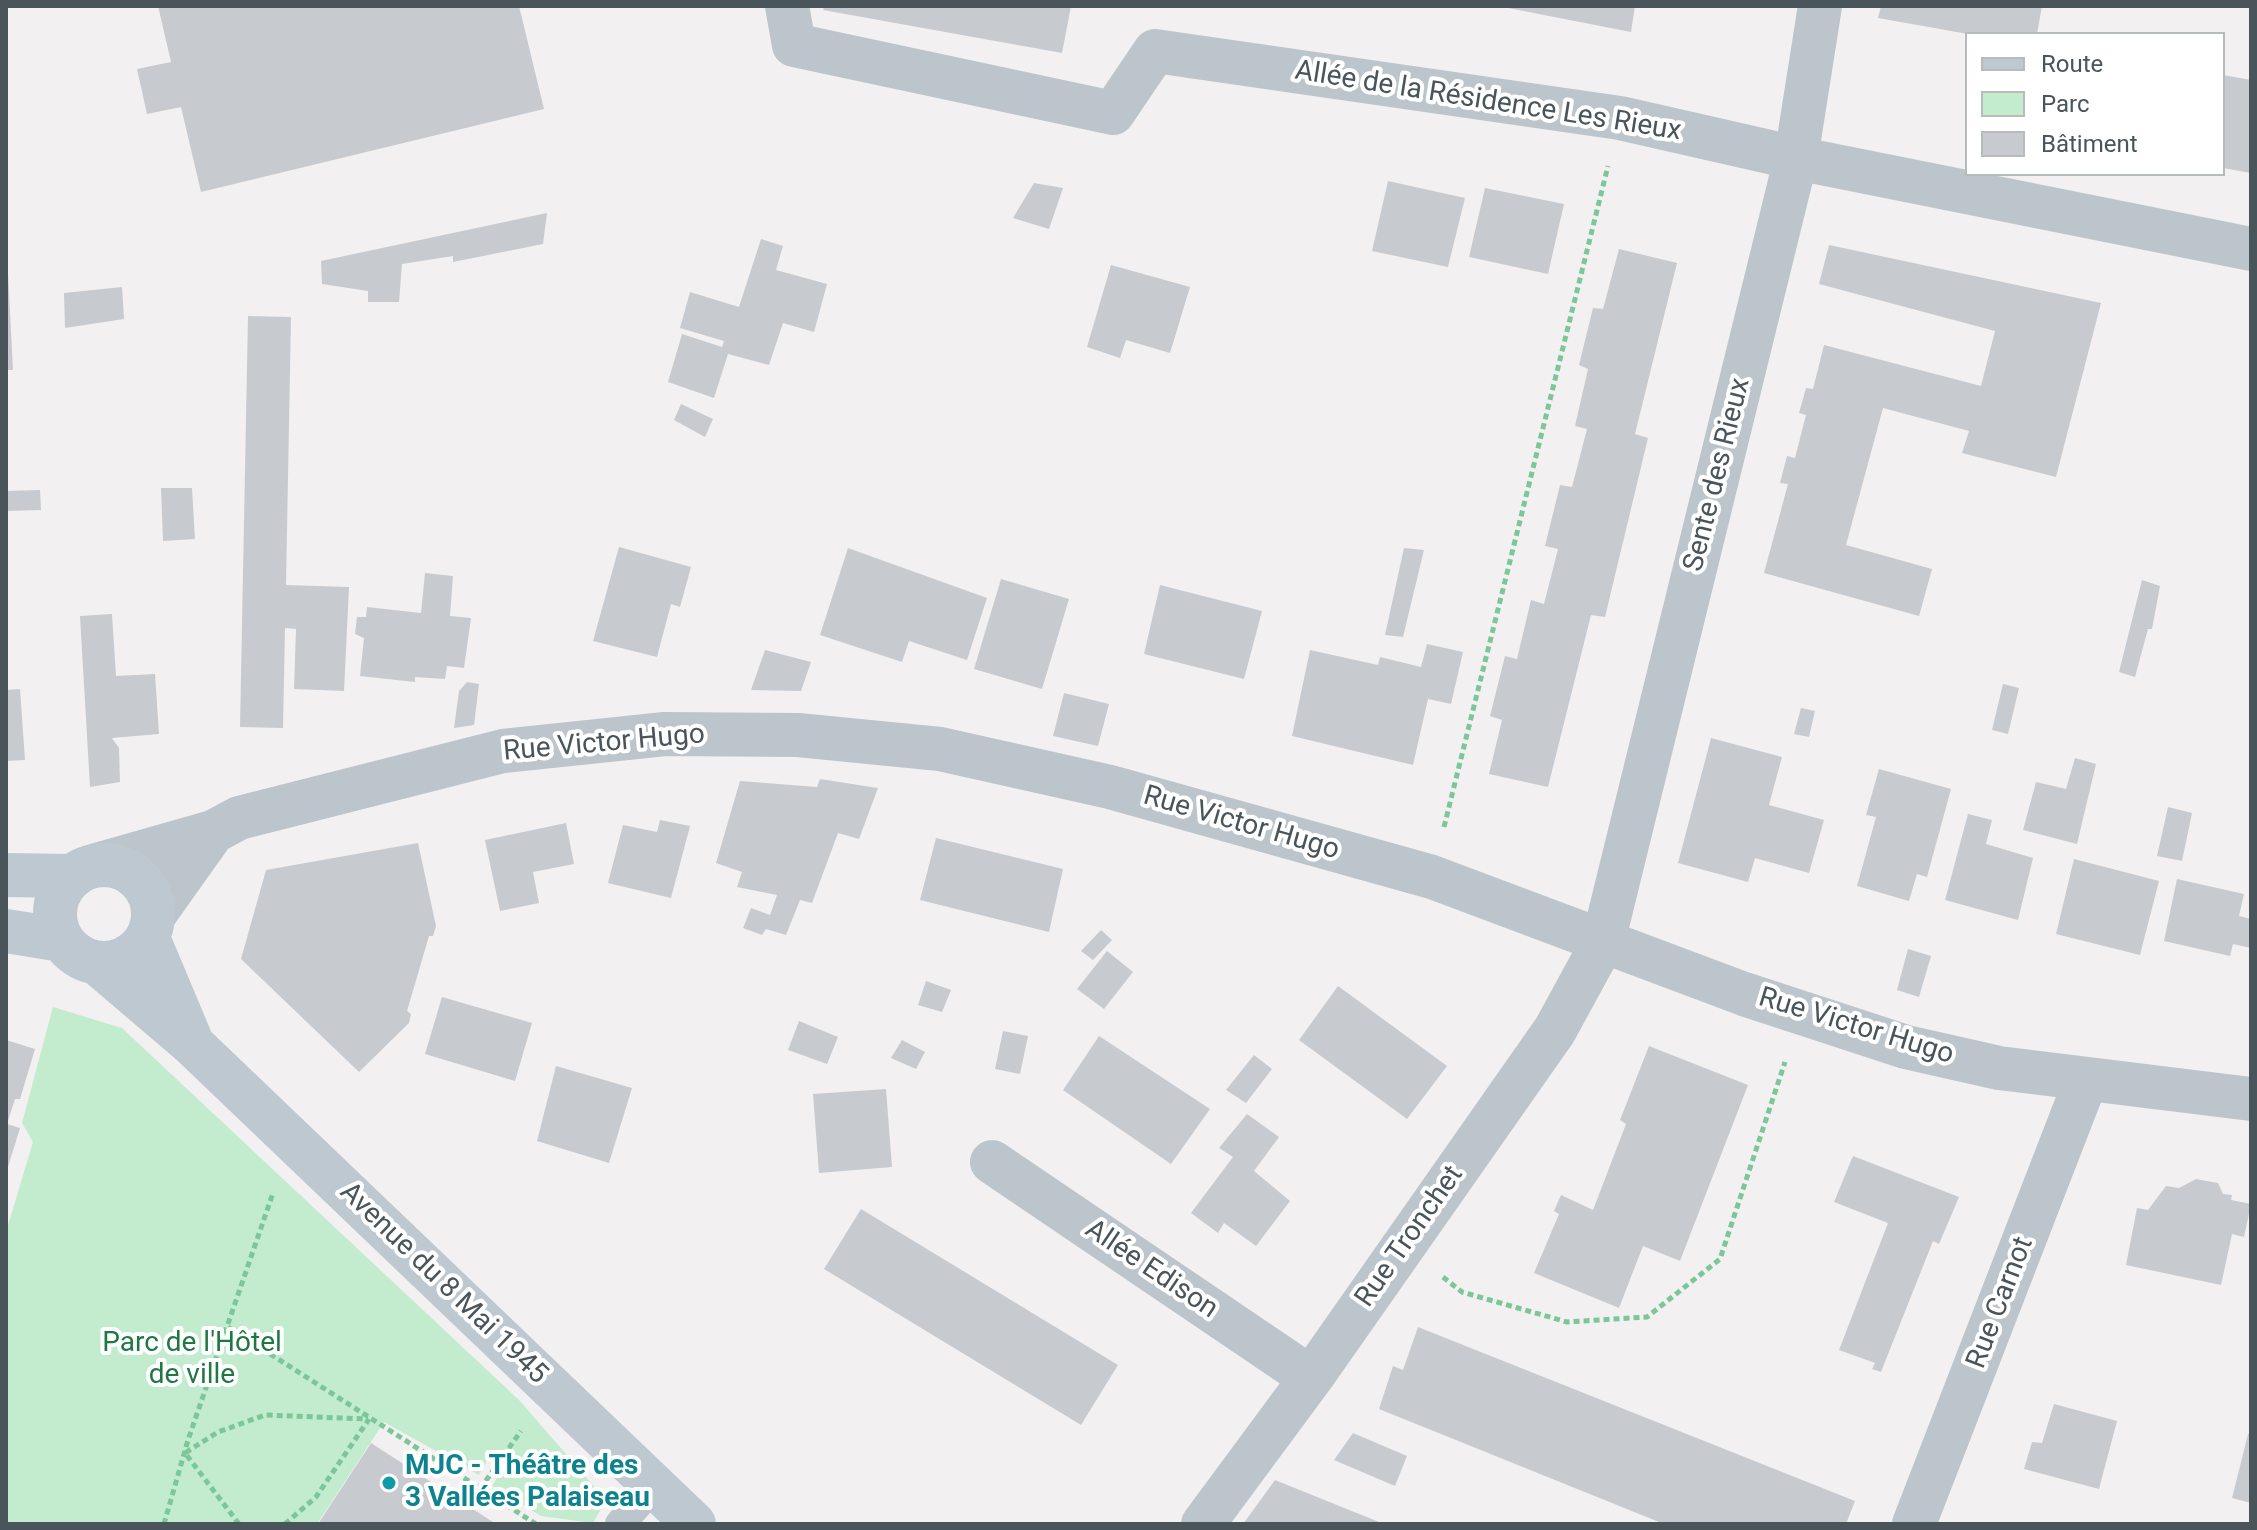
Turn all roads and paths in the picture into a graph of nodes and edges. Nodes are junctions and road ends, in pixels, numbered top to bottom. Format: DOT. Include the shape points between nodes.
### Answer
graph roads {
  1 [pos="787,6"];
  2 [pos="1820,6"];
  3 [pos="1620,118"];
  4 [pos="1796,158"];
  5 [pos="2251,249"];
  6 [pos="213,832"];
  7 [pos="85,871"];
  8 [pos="6,875"];
  9 [pos="1432,877"];
  10 [pos="151,926"];
  11 [pos="6,931"];
  12 [pos="1603,942"];
  13 [pos="80,952"];
  14 [pos="192,1044"];
  15 [pos="1787,1057"];
  16 [pos="2086,1080"];
  17 [pos="2251,1099"];
  18 [pos="992,1162"];
  19 [pos="274,1192"];
  20 [pos="1434,1269"];
  21 [pos="228,1327"];
  22 [pos="1311,1378"];
  23 [pos="369,1419"];
  24 [pos="523,1428"];
  25 [pos="185,1453"];
  26 [pos="654,1486"];
  27 [pos="480,1489"];
  28 [pos="164,1524"];
  29 [pos="239,1524"];
  30 [pos="285,1524"];
  31 [pos="536,1524"];
  32 [pos="620,1524"];
  33 [pos="694,1524"];
  34 [pos="1203,1524"];
  35 [pos="1914,1524"];
  1 -- 3 [label="street, Allée de la Résidence Les Rieux" via="794,45 1113,113 1155,51"];
  2 -- 4 [label="street, Sente des Rieux"];
  3 -- 4 [label="street, Allée de la Résidence Les Rieux"];
  3 -- 9 [label="path"];
  4 -- 5 [label="street, Allée de la Résidence Les Rieux"];
  4 -- 12 [label="street, Sente des Rieux"];
  6 -- 7 [label="street, Rue Victor Hugo"];
  6 -- 9 [label="street, Rue Victor Hugo" via="239,818 503,751 665,734 798,735 940,749 1079,780"];
  6 -- 10 [label="street, Rue Victor Hugo"];
  7 -- 8 [label="main road, Rue Victor Hugo"];
  7 -- 10 [label="main road" via="114,866 130,872 151,898"];
  7 -- 13 [label="main road" via="57,899 57,928"];
  9 -- 12 [label="street, Rue Victor Hugo"];
  10 -- 13 [label="main road" via="126,959"];
  10 -- 14 [label="main road, Avenue du 8 Mai 1945"];
  11 -- 13 [label="main road"];
  12 -- 16 [label="street, Rue Victor Hugo" via="1906,1047"];
  12 -- 22 [label="street, Rue Tronchet" via="1555,1030"];
  13 -- 14 [label="main road, Avenue du 8 Mai 1945"];
  14 -- 26 [label="main road, Avenue du 8 Mai 1945"];
  15 -- 20 [label="path" via="1720,1259 1647,1317 1567,1322 1462,1292"];
  16 -- 17 [label="street, Rue Victor Hugo"];
  16 -- 35 [label="street, Rue Carnot"];
  18 -- 22 [label="street, Allée Edison"];
  19 -- 21 [label="path"];
  21 -- 23 [label="path"];
  21 -- 25 [label="path"];
  22 -- 34 [label="street, Rue Tronchet"];
  23 -- 25 [label="path" via="265,1415 218,1432"];
  23 -- 27 [label="path"];
  23 -- 30 [label="path" via="316,1497"];
  24 -- 27 [label="path"];
  25 -- 28 [label="path"];
  25 -- 29 [label="path"];
  26 -- 32 [label="lane"];
  26 -- 33 [label="main road, Avenue du 8 Mai 1945"];
  27 -- 31 [label="path"];
}
